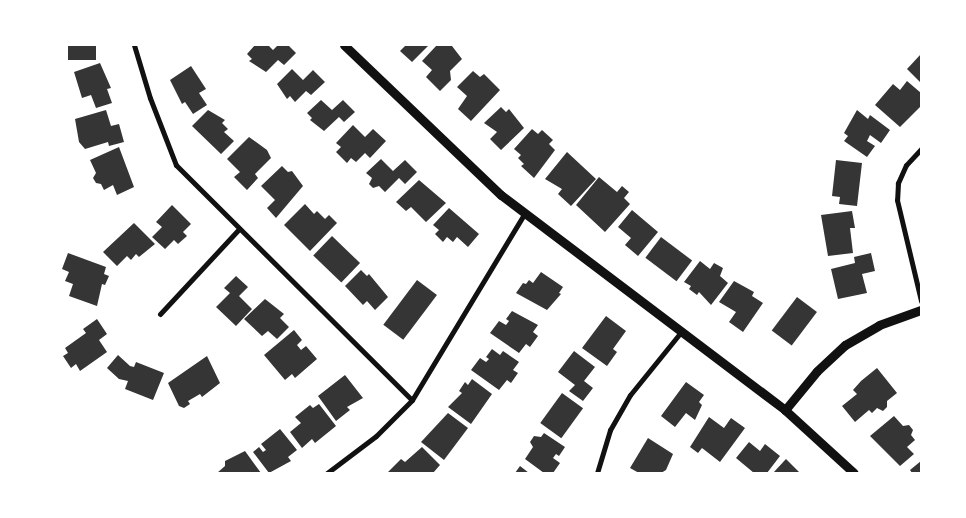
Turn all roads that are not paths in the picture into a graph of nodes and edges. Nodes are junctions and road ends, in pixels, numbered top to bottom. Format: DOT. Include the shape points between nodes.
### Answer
graph roads {
  1 [pos="134,45"];
  2 [pos="344,45"];
  3 [pos="921,149"];
  4 [pos="525,213"];
  5 [pos="239,229"];
  6 [pos="921,301"];
  7 [pos="921,310"];
  8 [pos="160,314"];
  9 [pos="681,332"];
  10 [pos="412,400"];
  11 [pos="785,410"];
  12 [pos="327,473"];
  13 [pos="597,473"];
  14 [pos="854,473"];
  1 -- 5 [label="street" via="176,165"];
  2 -- 4 [label="street"];
  3 -- 6 [label="street" via="906,165 898,183 897,200"];
  4 -- 9 [label="street"];
  4 -- 10 [label="street"];
  5 -- 8 [label="street"];
  5 -- 10 [label="street"];
  7 -- 11 [label="street" via="879,325 845,345 817,371"];
  9 -- 11 [label="street"];
  9 -- 13 [label="street" via="630,395 610,430"];
  10 -- 12 [label="street" via="376,436"];
  11 -- 14 [label="street"];
}
